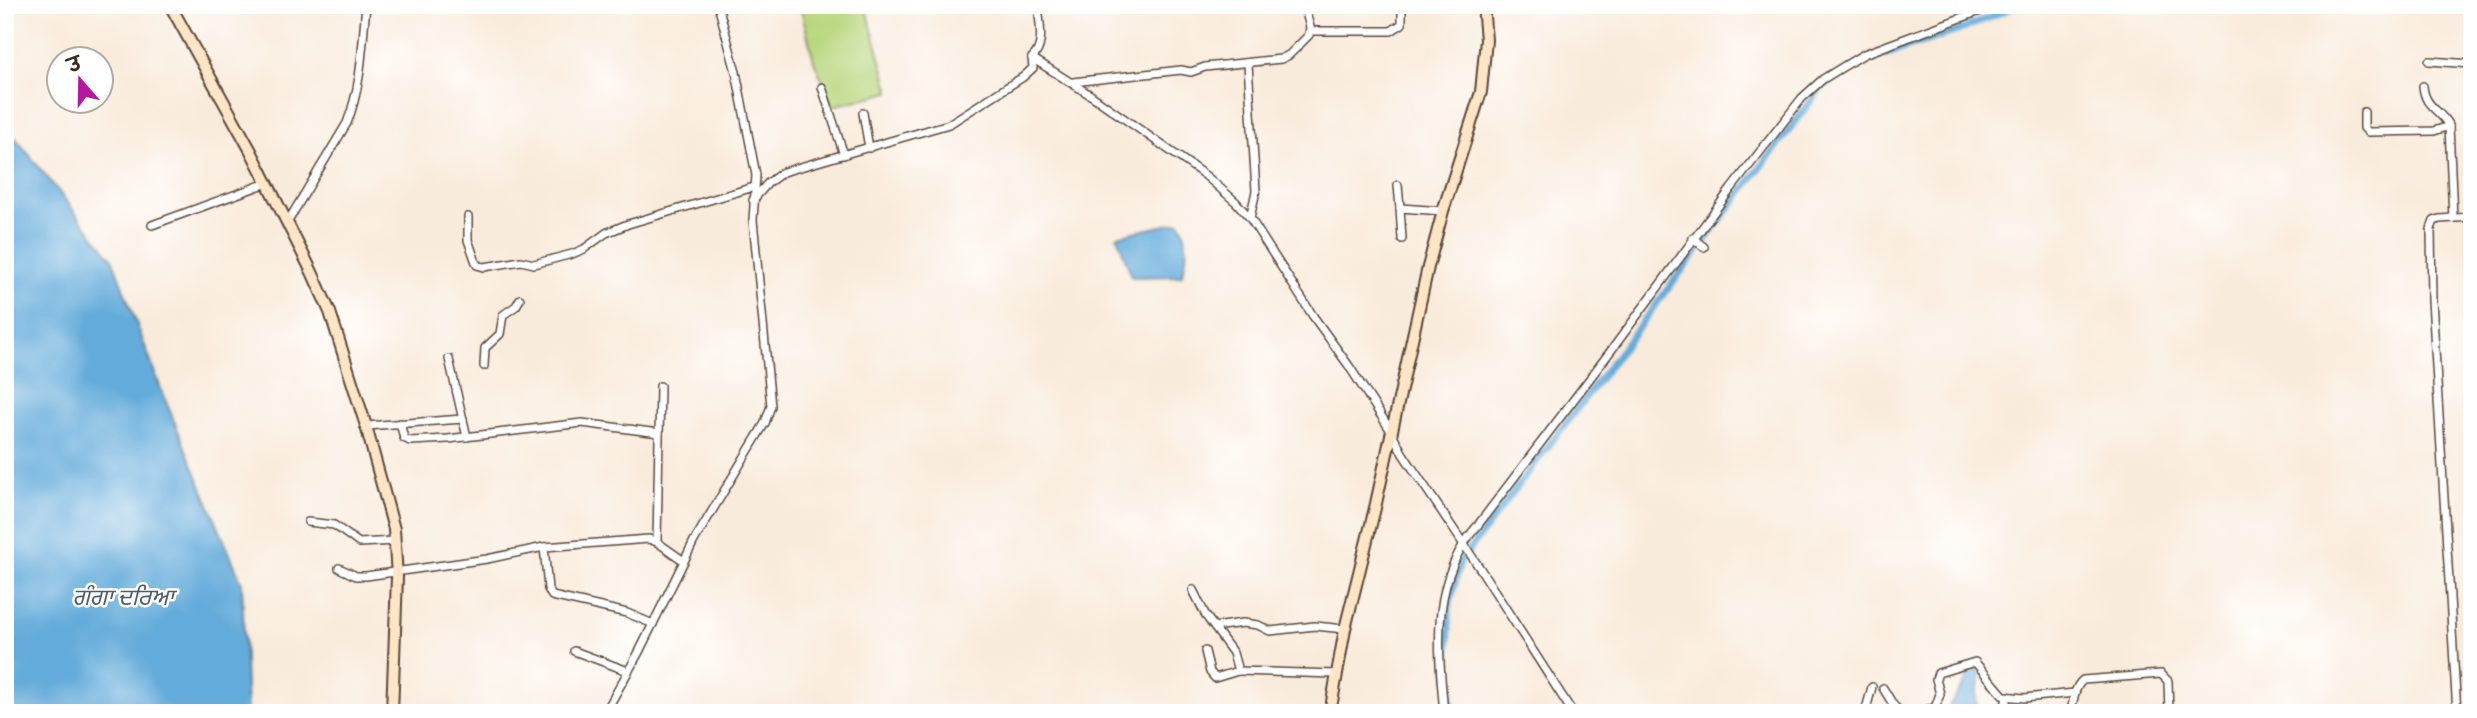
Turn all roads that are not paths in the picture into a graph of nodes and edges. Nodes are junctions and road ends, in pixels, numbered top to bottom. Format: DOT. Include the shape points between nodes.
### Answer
graph roads {
  1 [pos="170,5"];
  2 [pos="366,5"];
  3 [pos="718,5"];
  4 [pos="1038,5"];
  5 [pos="1304,5"];
  6 [pos="1402,5"];
  7 [pos="1483,5"];
  8 [pos="1996,5"];
  9 [pos="1310,31"];
  10 [pos="1032,58"];
  11 [pos="2429,61"];
  12 [pos="1248,64"];
  13 [pos="2472,64"];
  14 [pos="1069,82"];
  15 [pos="2423,86"];
  16 [pos="822,87"];
  17 [pos="2364,112"];
  18 [pos="863,113"];
  19 [pos="2449,126"];
  20 [pos="869,148"];
  21 [pos="844,155"];
  22 [pos="267,183"];
  23 [pos="1398,185"];
  24 [pos="754,187"];
  25 [pos="752,201"];
  26 [pos="1400,208"];
  27 [pos="1443,211"];
  28 [pos="2472,216"];
  29 [pos="468,217"];
  30 [pos="1251,218"];
  31 [pos="2453,218"];
  32 [pos="287,223"];
  33 [pos="152,225"];
  34 [pos="1402,239"];
  35 [pos="520,299"];
  36 [pos="449,359"];
  37 [pos="484,366"];
  38 [pos="660,386"];
  39 [pos="463,419"];
  40 [pos="400,423"];
  41 [pos="366,426"];
  42 [pos="1391,431"];
  43 [pos="659,433"];
  44 [pos="467,437"];
  45 [pos="308,522"];
  46 [pos="395,541"];
  47 [pos="657,542"];
  48 [pos="1464,545"];
  49 [pos="544,547"];
  50 [pos="684,561"];
  51 [pos="339,568"];
  52 [pos="397,573"];
  53 [pos="1194,590"];
  54 [pos="653,624"];
  55 [pos="1214,627"];
  56 [pos="1345,629"];
  57 [pos="574,651"];
  58 [pos="1205,651"];
  59 [pos="628,671"];
  60 [pos="1238,671"];
  61 [pos="1335,683"];
  62 [pos="1872,687"];
  63 [pos="1883,688"];
  64 [pos="2075,694"];
  65 [pos="2008,696"];
  66 [pos="392,713"];
  67 [pos="605,713"];
  68 [pos="1330,713"];
  69 [pos="1444,713"];
  70 [pos="1573,713"];
  71 [pos="1865,713"];
  72 [pos="1902,713"];
  73 [pos="1909,713"];
  74 [pos="2002,713"];
  75 [pos="2071,713"];
  76 [pos="2169,713"];
  77 [pos="2457,713"];
  1 -- 22 [label="main road"];
  2 -- 32 [label="street" via="353,108"];
  3 -- 24 [label="street" via="736,72 756,175"];
  4 -- 10 [label="street" via="1041,41"];
  5 -- 9 [label="street"];
  6 -- 9 [label="street" via="1402,24 1391,31"];
  7 -- 27 [label="main road" via="1486,40 1481,92"];
  8 -- 48 [label="street" via="1864,54 1802,98 1698,243"];
  9 -- 12 [label="street" via="1285,58"];
  10 -- 14 [label="street"];
  10 -- 20 [label="street" via="1033,68 1023,78 956,121"];
  11 -- 13 [label="street"];
  12 -- 14 [label="street"];
  12 -- 30 [label="street" via="1256,191"];
  14 -- 30 [label="street" via="1206,176"];
  15 -- 19 [label="street" via="2427,103"];
  16 -- 21 [label="street"];
  17 -- 19 [label="street" via="2368,132 2434,131"];
  18 -- 20 [label="street"];
  19 -- 31 [label="street"];
  20 -- 21 [label="street"];
  21 -- 25 [label="street" via="783,172"];
  22 -- 32 [label="main road"];
  22 -- 33 [label="street"];
  23 -- 26 [label="street"];
  24 -- 25 [label="street"];
  24 -- 29 [label="street" via="612,230 572,254 534,264 521,261 479,267 467,234"];
  25 -- 50 [label="street" via="771,406"];
  26 -- 27 [label="street"];
  26 -- 34 [label="street"];
  27 -- 42 [label="main road"];
  28 -- 31 [label="street"];
  30 -- 42 [label="street"];
  31 -- 77 [label="street" via="2434,221 2431,229"];
  32 -- 41 [label="main road" via="330,312"];
  35 -- 37 [label="street" via="503,315 500,334 485,348"];
  36 -- 39 [label="street"];
  38 -- 43 [label="street"];
  39 -- 40 [label="street"];
  39 -- 44 [label="street"];
  40 -- 41 [label="street"];
  40 -- 44 [label="street" via="407,440"];
  41 -- 46 [label="main road"];
  42 -- 48 [label="street"];
  42 -- 56 [label="main road"];
  43 -- 44 [label="street" via="582,424"];
  43 -- 47 [label="street"];
  45 -- 46 [label="street" via="334,525 359,543"];
  46 -- 52 [label="main road"];
  47 -- 49 [label="street"];
  47 -- 50 [label="street"];
  48 -- 69 [label="street" via="1450,571 1440,618 1438,667"];
  48 -- 70 [label="street"];
  49 -- 52 [label="street"];
  49 -- 54 [label="street" via="552,596 627,613"];
  50 -- 54 [label="street"];
  51 -- 52 [label="street" via="360,577"];
  52 -- 66 [label="main road"];
  53 -- 55 [label="street"];
  54 -- 59 [label="street"];
  55 -- 56 [label="street" via="1243,623 1270,631 1315,626"];
  55 -- 60 [label="street" via="1233,653"];
  56 -- 61 [label="main road"];
  57 -- 59 [label="street"];
  58 -- 60 [label="street" via="1215,678"];
  59 -- 67 [label="street"];
  60 -- 61 [label="street"];
  61 -- 68 [label="main road"];
  62 -- 71 [label="street"];
  63 -- 72 [label="street"];
  64 -- 65 [label="street"];
  64 -- 75 [label="street"];
  64 -- 76 [label="street" via="2083,680 2161,674 2168,681"];
  65 -- 73 [label="street" via="1971,662 1936,676 1940,694 1935,708"];
  65 -- 74 [label="street"];
}
